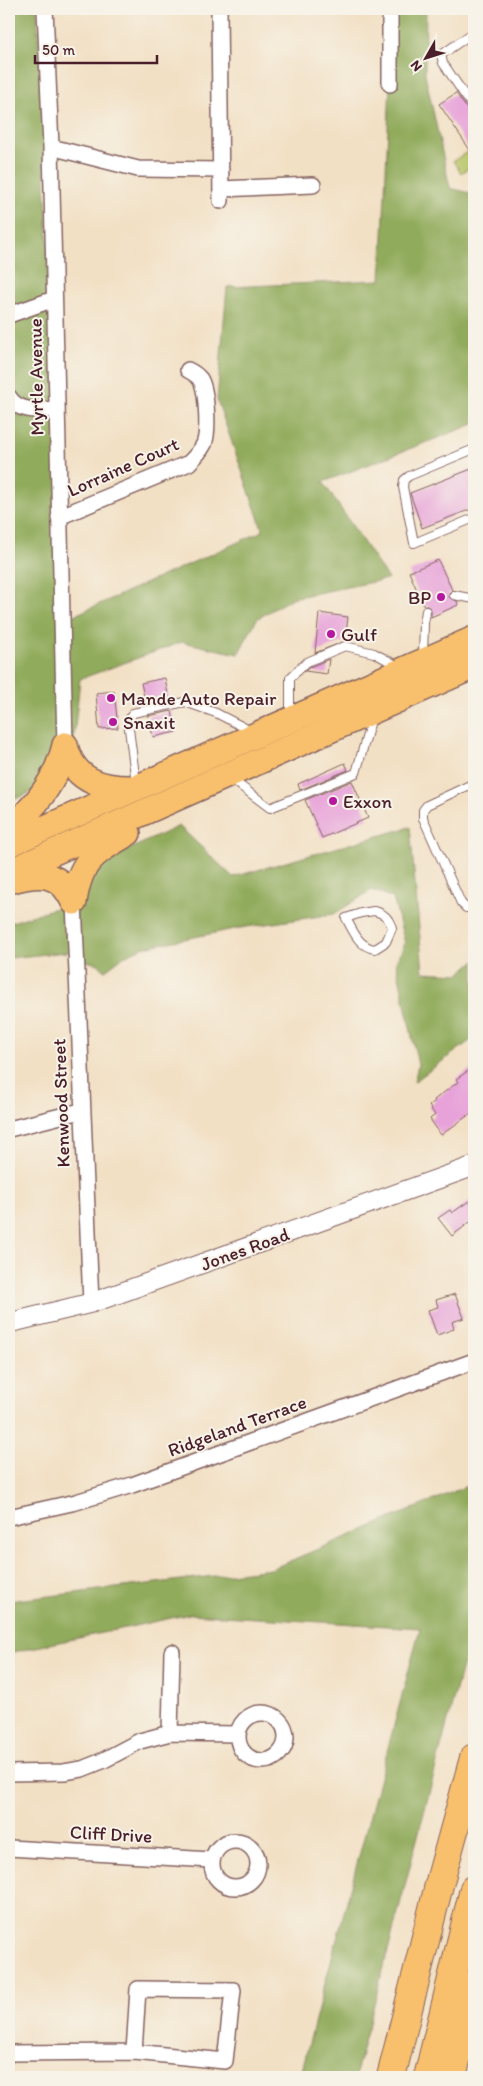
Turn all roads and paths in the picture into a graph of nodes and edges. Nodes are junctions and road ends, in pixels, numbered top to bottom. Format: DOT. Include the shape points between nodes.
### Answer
graph roads {
  1 [pos="45,9"];
  2 [pos="219,9"];
  3 [pos="390,9"];
  4 [pos="474,32"];
  5 [pos="390,84"];
  6 [pos="474,109"];
  7 [pos="51,147"];
  8 [pos="221,170"];
  9 [pos="313,185"];
  10 [pos="54,299"];
  11 [pos="9,315"];
  12 [pos="188,370"];
  13 [pos="9,397"];
  14 [pos="56,409"];
  15 [pos="474,449"];
  16 [pos="59,517"];
  17 [pos="474,518"];
  18 [pos="454,595"];
  19 [pos="474,599"];
  20 [pos="426,611"];
  21 [pos="474,639"];
  22 [pos="414,665"];
  23 [pos="474,666"];
  24 [pos="374,711"];
  25 [pos="290,720"];
  26 [pos="257,734"];
  27 [pos="65,745"];
  28 [pos="220,779"];
  29 [pos="474,784"];
  30 [pos="137,788"];
  31 [pos="9,829"];
  32 [pos="9,844"];
  33 [pos="9,872"];
  34 [pos="9,881"];
  35 [pos="74,902"];
  36 [pos="474,908"];
  37 [pos="346,918"];
  38 [pos="81,1111"];
  39 [pos="9,1129"];
  40 [pos="472,1164"];
  41 [pos="91,1303"];
  42 [pos="9,1323"];
  43 [pos="474,1361"];
  44 [pos="9,1517"];
  45 [pos="172,1652"];
  46 [pos="170,1733"];
  47 [pos="238,1734"];
  48 [pos="474,1758"];
  49 [pos="9,1773"];
  50 [pos="9,1848"];
  51 [pos="211,1860"];
  52 [pos="474,1889"];
  53 [pos="474,1985"];
  54 [pos="134,2052"];
  55 [pos="9,2053"];
  56 [pos="391,2077"];
  57 [pos="428,2077"];
  58 [pos="452,2077"];
  1 -- 7 [label="street, Myrtle Avenue"];
  2 -- 8 [label="street"];
  3 -- 5 [label="street"];
  4 -- 6 [label="lane" via="442,55 443,63"];
  7 -- 8 [label="street" via="138,169"];
  7 -- 10 [label="street, Myrtle Avenue"];
  8 -- 9 [label="street" via="221,195"];
  10 -- 11 [label="street"];
  10 -- 14 [label="street, Myrtle Avenue"];
  12 -- 16 [label="street, Lorraine Court" via="199,378 202,386 207,432 198,454 189,462"];
  13 -- 14 [label="street" via="29,410"];
  14 -- 16 [label="street, Myrtle Avenue"];
  15 -- 17 [label="lane" via="409,476 402,487 414,543"];
  16 -- 27 [label="street, Myrtle Avenue"];
  18 -- 19 [label="lane"];
  20 -- 22 [label="lane"];
  21 -- 22 [label="highway"];
  22 -- 25 [label="highway"];
  22 -- 25 [label="lane" via="345,646 307,662 290,678"];
  23 -- 24 [label="highway"];
  24 -- 28 [label="highway"];
  24 -- 28 [label="lane" via="356,773 270,808"];
  25 -- 26 [label="highway"];
  26 -- 30 [label="highway"];
  26 -- 30 [label="lane" via="216,712 185,702 133,713 128,721"];
  27 -- 30 [label="highway" via="74,767 85,778 107,786"];
  27 -- 31 [label="highway" via="60,766 45,791"];
  28 -- 33 [label="highway"];
  28 -- 35 [label="highway" via="99,851 82,869"];
  29 -- 36 [label="lane" via="427,805 423,810 461,903 466,908"];
  30 -- 32 [label="highway"];
  34 -- 35 [label="highway" via="35,875 50,876 62,884"];
  35 -- 38 [label="street, Kenwood Street"];
  37 -- 37 [label="lane" via="356,937 368,947 380,947 391,933 388,918 379,912"];
  38 -- 39 [label="street"];
  38 -- 41 [label="street, Kenwood Street"];
  40 -- 41 [label="street, Jones Road" via="255,1246"];
  41 -- 42 [label="street, Jones Road"];
  43 -- 44 [label="street, Ridgeland Terrace" via="132,1485"];
  45 -- 46 [label="street"];
  46 -- 47 [label="street"];
  46 -- 49 [label="street" via="140,1741 82,1769"];
  48 -- 56 [label="highway" via="436,1894"];
  50 -- 51 [label="street, Cliff Drive"];
  52 -- 57 [label="highway"];
  53 -- 58 [label="highway"];
  54 -- 54 [label="street" via="225,2061 233,1990 138,1989"];
  54 -- 55 [label="street"];
}
